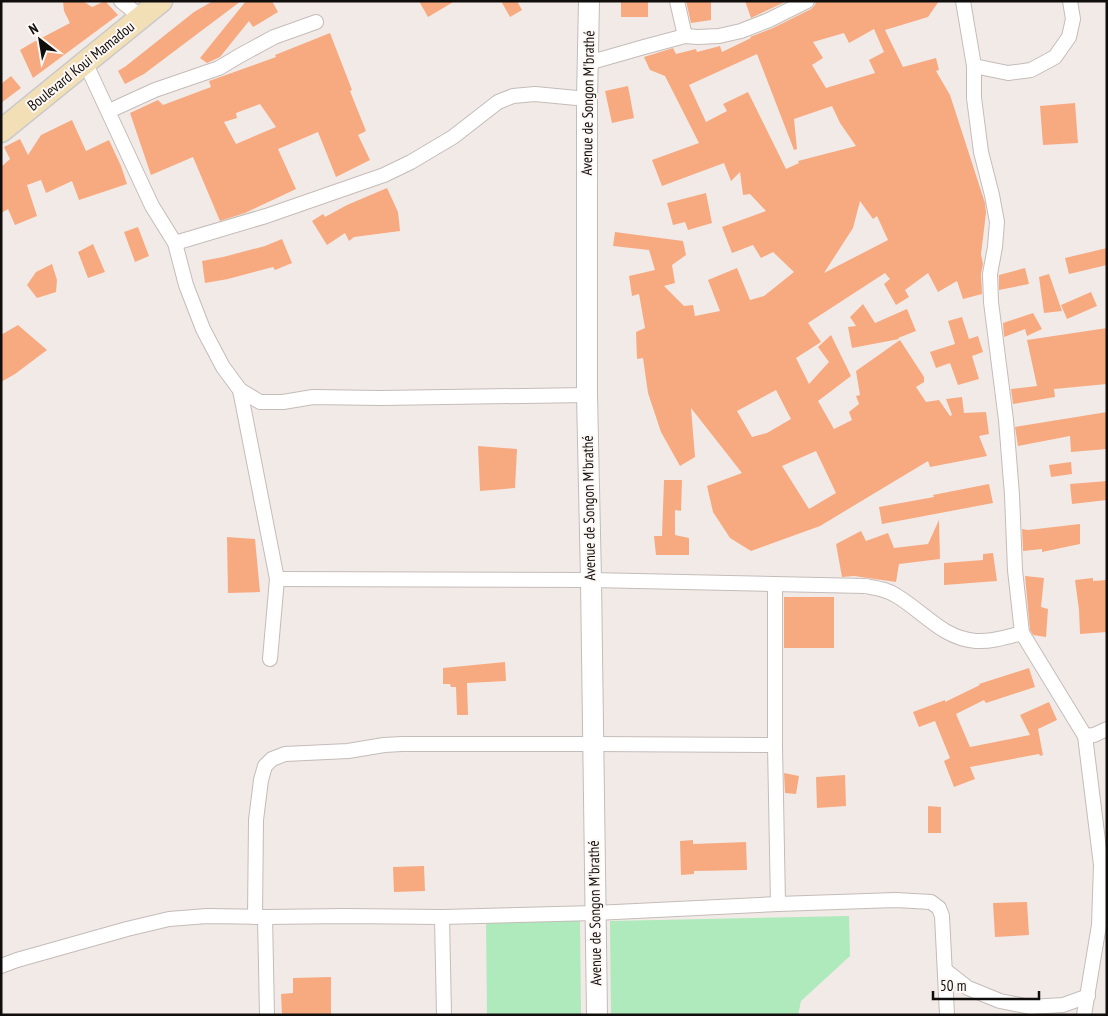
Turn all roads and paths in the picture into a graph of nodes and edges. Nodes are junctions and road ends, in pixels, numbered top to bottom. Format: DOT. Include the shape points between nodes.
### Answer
graph roads {
  1 [pos="121,1"];
  2 [pos="161,1"];
  3 [pos="589,1"];
  4 [pos="677,1"];
  5 [pos="807,1"];
  6 [pos="964,1"];
  7 [pos="1070,1"];
  8 [pos="141,17"];
  9 [pos="316,22"];
  10 [pos="685,36"];
  11 [pos="85,62"];
  12 [pos="588,63"];
  13 [pos="974,66"];
  14 [pos="588,99"];
  15 [pos="109,111"];
  16 [pos="1,131"];
  17 [pos="175,243"];
  18 [pos="240,390"];
  19 [pos="587,395"];
  20 [pos="277,579"];
  21 [pos="591,580"];
  22 [pos="775,584"];
  23 [pos="1022,633"];
  24 [pos="270,659"];
  25 [pos="1107,730"];
  26 [pos="1085,736"];
  27 [pos="592,744"];
  28 [pos="775,745"];
  29 [pos="778,904"];
  30 [pos="595,913"];
  31 [pos="260,917"];
  32 [pos="442,917"];
  33 [pos="1,966"];
  34 [pos="945,970"];
  35 [pos="1088,996"];
  36 [pos="267,1015"];
  37 [pos="444,1015"];
  38 [pos="596,1015"];
  39 [pos="947,1015"];
  40 [pos="1084,1015"];
  1 -- 8 [label="street"];
  2 -- 8 [label="main road, Boulevard Koui Mamadou"];
  3 -- 12 [label="street, Avenue de Songon M'brathé"];
  4 -- 10 [label="street"];
  5 -- 10 [label="street" via="741,31 720,36"];
  6 -- 13 [label="street"];
  7 -- 13 [label="street" via="1073,19 1069,37 1056,57 1031,70 1008,73"];
  8 -- 11 [label="main road, Boulevard Koui Mamadou"];
  9 -- 15 [label="street" via="274,37 219,68 155,90"];
  10 -- 12 [label="street"];
  11 -- 15 [label="street"];
  11 -- 16 [label="main road, Boulevard Koui Mamadou"];
  12 -- 14 [label="street, Avenue de Songon M'brathé"];
  13 -- 23 [label="street" via="974,98 981,152 997,222 990,274 991,302 1006,429"];
  14 -- 17 [label="street" via="534,94 513,96 498,102 453,138 384,175"];
  14 -- 19 [label="street, Avenue de Songon M'brathé"];
  15 -- 17 [label="street" via="152,206"];
  17 -- 18 [label="street" via="186,285 203,329 223,367"];
  18 -- 19 [label="street" via="260,402 313,397"];
  18 -- 20 [label="street"];
  19 -- 21 [label="street, Avenue de Songon M'brathé"];
  20 -- 21 [label="street"];
  20 -- 24 [label="street"];
  21 -- 22 [label="street"];
  21 -- 27 [label="street, Avenue de Songon M'brathé"];
  22 -- 23 [label="street" via="882,589 959,638 978,641"];
  22 -- 28 [label="street"];
  23 -- 26 [label="street"];
  25 -- 26 [label="street"];
  26 -- 35 [label="street" via="1101,865 1099,925"];
  27 -- 28 [label="street"];
  27 -- 30 [label="street, Avenue de Songon M'brathé"];
  27 -- 31 [label="street" via="393,745 285,754 272,759 265,766 261,780 256,820"];
  28 -- 29 [label="street"];
  29 -- 30 [label="street"];
  29 -- 34 [label="street" via="931,902 939,908 942,916"];
  30 -- 32 [label="street"];
  30 -- 38 [label="street, Avenue de Songon M'brathé"];
  31 -- 32 [label="street"];
  31 -- 33 [label="street" via="169,919"];
  31 -- 36 [label="street"];
  32 -- 37 [label="street"];
  34 -- 35 [label="street" via="968,988 1000,1001 1030,1007 1063,1005"];
  34 -- 39 [label="street"];
  35 -- 40 [label="street"];
}
